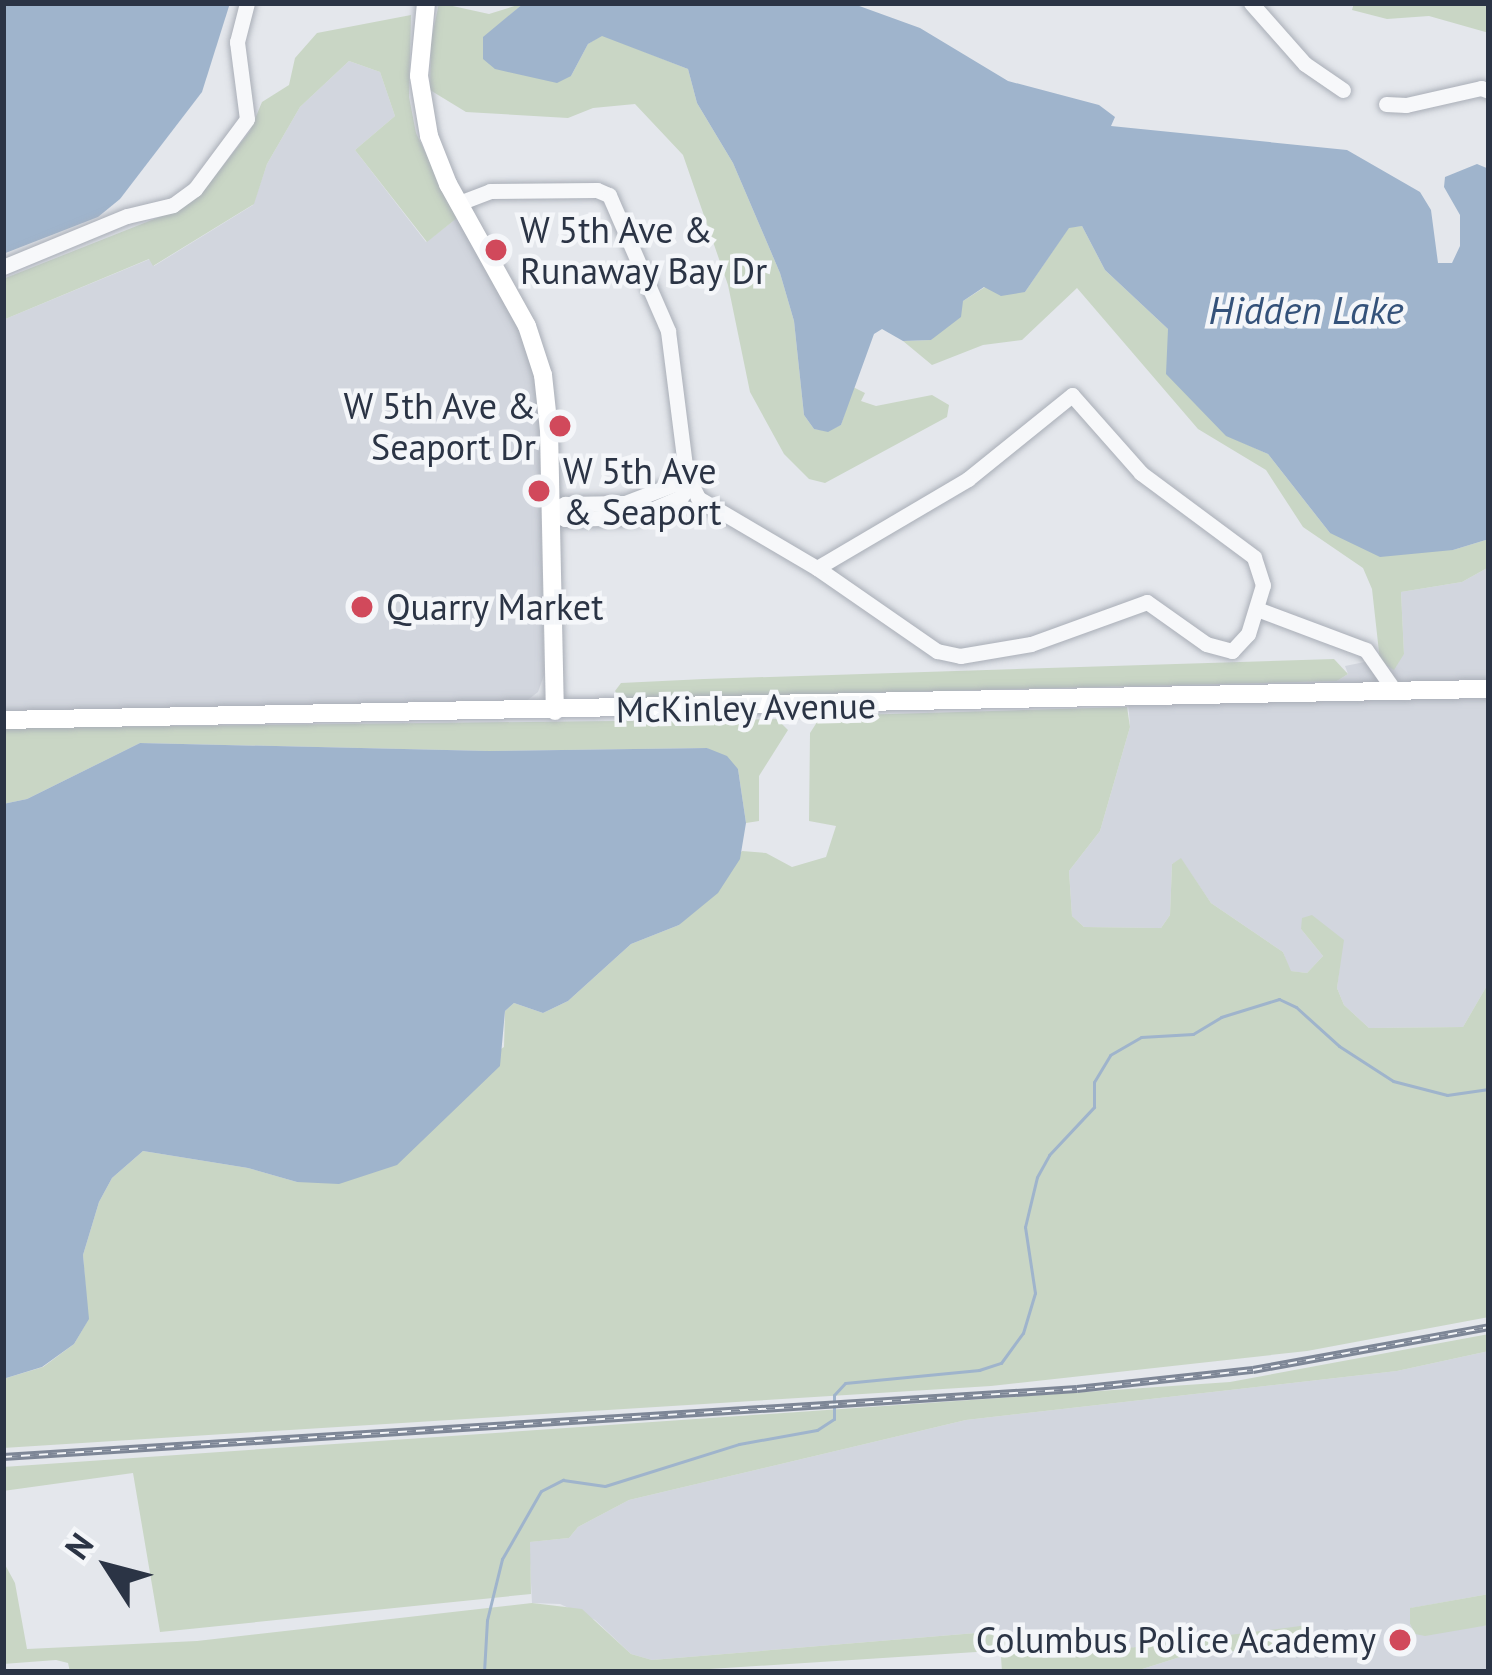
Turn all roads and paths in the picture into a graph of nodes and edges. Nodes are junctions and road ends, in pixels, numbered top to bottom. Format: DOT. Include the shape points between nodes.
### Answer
graph roads {
  1 [pos="247,3"];
  2 [pos="426,3"];
  3 [pos="1251,3"];
  4 [pos="1343,90"];
  5 [pos="1489,91"];
  6 [pos="1386,104"];
  7 [pos="459,203"];
  8 [pos="3,267"];
  9 [pos="688,486"];
  10 [pos="551,511"];
  11 [pos="817,568"];
  12 [pos="1256,609"];
  13 [pos="1489,689"];
  14 [pos="1394,690"];
  15 [pos="555,711"];
  16 [pos="3,720"];
  1 -- 8 [label="street" via="237,42 247,119 195,189 173,205"];
  2 -- 7 [label="main road" via="419,56 424,118"];
  3 -- 4 [label="street" via="1305,64"];
  5 -- 6 [label="street"];
  7 -- 9 [label="street" via="490,191 597,190 617,204 668,331"];
  7 -- 10 [label="main road" via="538,356"];
  9 -- 10 [label="street"];
  9 -- 11 [label="street" via="704,504"];
  10 -- 15 [label="main road"];
  11 -- 12 [label="street" via="948,656 1044,641 1148,602 1206,644 1232,651"];
  11 -- 12 [label="street" via="968,479 1072,395 1142,473 1254,557 1263,585"];
  12 -- 14 [label="street" via="1366,650"];
  13 -- 14 [label="main road, McKinley Avenue"];
  14 -- 15 [label="main road, McKinley Avenue"];
  15 -- 16 [label="main road, McKinley Avenue"];
}
